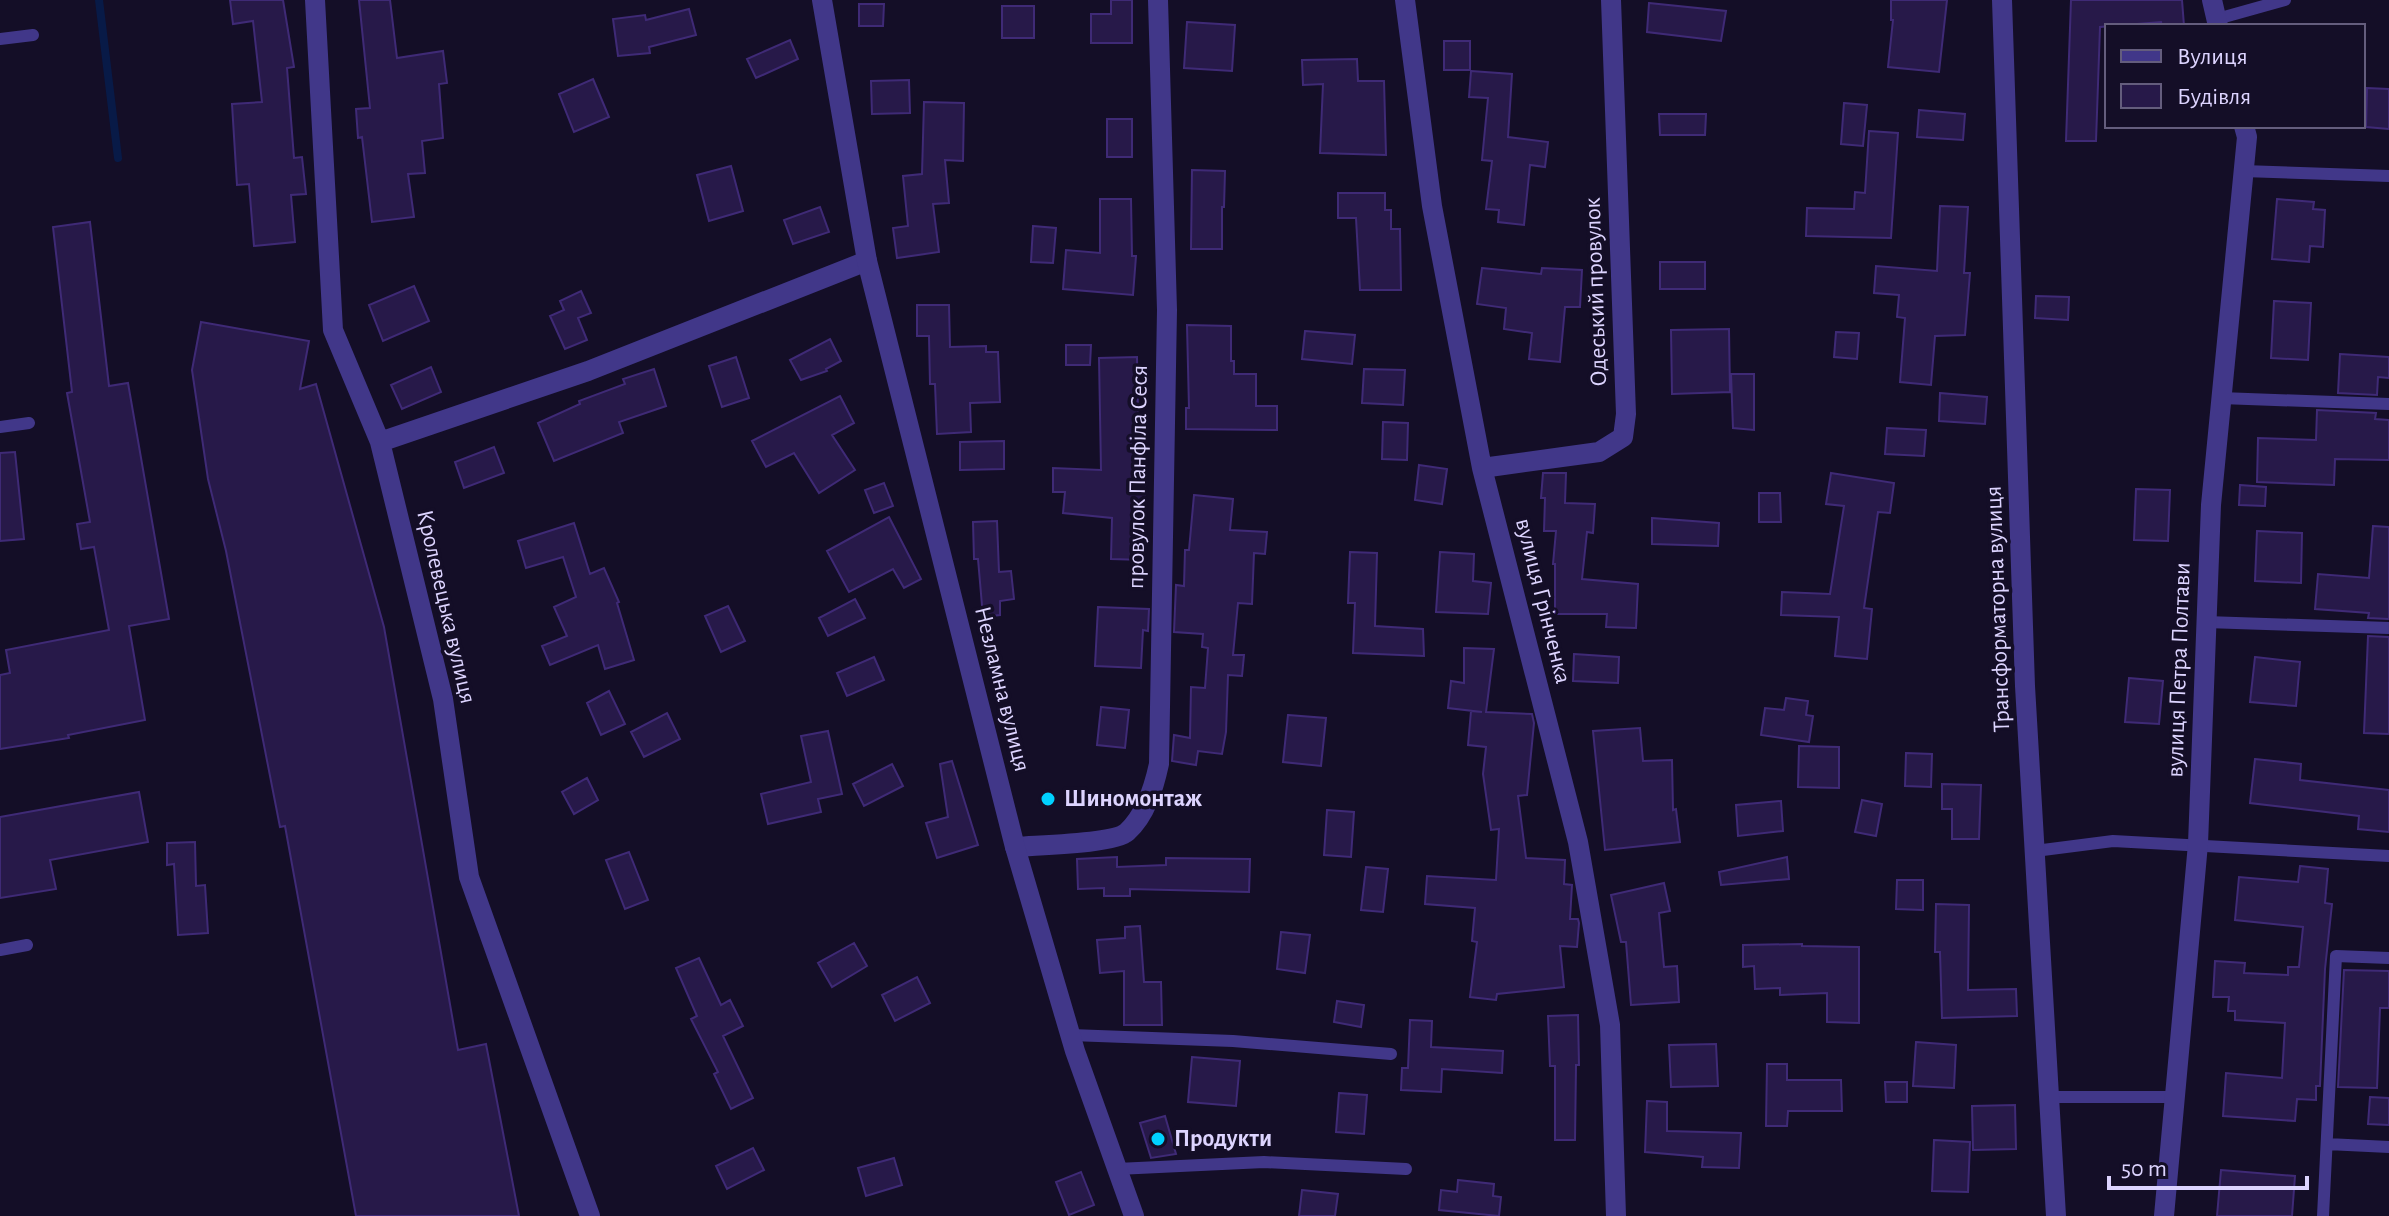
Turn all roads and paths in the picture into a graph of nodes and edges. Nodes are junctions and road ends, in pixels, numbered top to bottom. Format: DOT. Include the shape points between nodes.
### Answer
graph roads {
  1 [pos="315,0"];
  2 [pos="822,0"];
  3 [pos="1158,0"];
  4 [pos="1405,0"];
  5 [pos="1611,0"];
  6 [pos="2002,0"];
  7 [pos="2285,0"];
  8 [pos="2216,15"];
  9 [pos="33,35"];
  10 [pos="0,39"];
  11 [pos="2245,128"];
  12 [pos="2243,171"];
  13 [pos="2389,176"];
  14 [pos="867,261"];
  15 [pos="2221,398"];
  16 [pos="2389,404"];
  17 [pos="29,423"];
  18 [pos="0,427"];
  19 [pos="380,442"];
  20 [pos="1482,468"];
  21 [pos="2206,622"];
  22 [pos="2389,628"];
  23 [pos="2198,844"];
  24 [pos="1015,847"];
  25 [pos="2035,851"];
  26 [pos="2389,856"];
  27 [pos="27,945"];
  28 [pos="0,950"];
  29 [pos="2389,958"];
  30 [pos="1071,1035"];
  31 [pos="1391,1054"];
  32 [pos="2049,1097"];
  33 [pos="2175,1097"];
  34 [pos="2327,1144"];
  35 [pos="2389,1147"];
  36 [pos="1117,1169"];
  37 [pos="1406,1169"];
  38 [pos="590,1216"];
  39 [pos="1134,1216"];
  40 [pos="1616,1216"];
  41 [pos="2056,1216"];
  42 [pos="2164,1216"];
  43 [pos="2323,1216"];
  1 -- 19 [label="street, Кролевецька вулиця" via="333,330"];
  2 -- 14 [label="street, Незламна вулиця"];
  3 -- 24 [label="street, провулок Панфіла Сеся" via="1167,310 1159,764 1153,791 1126,834"];
  4 -- 20 [label="street, вулиця Грінченка" via="1432,206"];
  5 -- 20 [label="street, Одеський провулок" via="1623,437 1599,452"];
  6 -- 25 [label="street, Трансформаторна вулиця"];
  7 -- 8 [label="lane"];
  9 -- 10 [label="lane"];
  11 -- 12 [label="street, вулиця Петра Полтави"];
  12 -- 13 [label="lane"];
  12 -- 15 [label="street, вулиця Петра Полтави"];
  14 -- 19 [label="street" via="588,371"];
  14 -- 24 [label="street, Незламна вулиця"];
  15 -- 16 [label="lane"];
  15 -- 21 [label="street, вулиця Петра Полтави"];
  17 -- 18 [label="lane"];
  19 -- 38 [label="street, Кролевецька вулиця" via="443,699 469,877"];
  20 -- 40 [label="street, вулиця Грінченка" via="1578,842 1610,1025"];
  21 -- 22 [label="lane"];
  21 -- 23 [label="street, вулиця Петра Полтави"];
  23 -- 25 [label="lane" via="2113,841"];
  23 -- 26 [label="lane"];
  23 -- 33 [label="street, вулиця Петра Полтави"];
  24 -- 30 [label="street, Незламна вулиця"];
  25 -- 32 [label="street, Трансформаторна вулиця"];
  27 -- 28 [label="lane"];
  29 -- 34 [label="lane" via="2336,956"];
  30 -- 31 [label="lane"];
  30 -- 36 [label="street, Незламна вулиця"];
  32 -- 33 [label="lane"];
  32 -- 41 [label="street, Трансформаторна вулиця"];
  33 -- 42 [label="street, вулиця Петра Полтави"];
  34 -- 35 [label="lane"];
  34 -- 43 [label="lane"];
  36 -- 37 [label="lane" via="1264,1162"];
  36 -- 39 [label="street, Незламна вулиця"];
}
